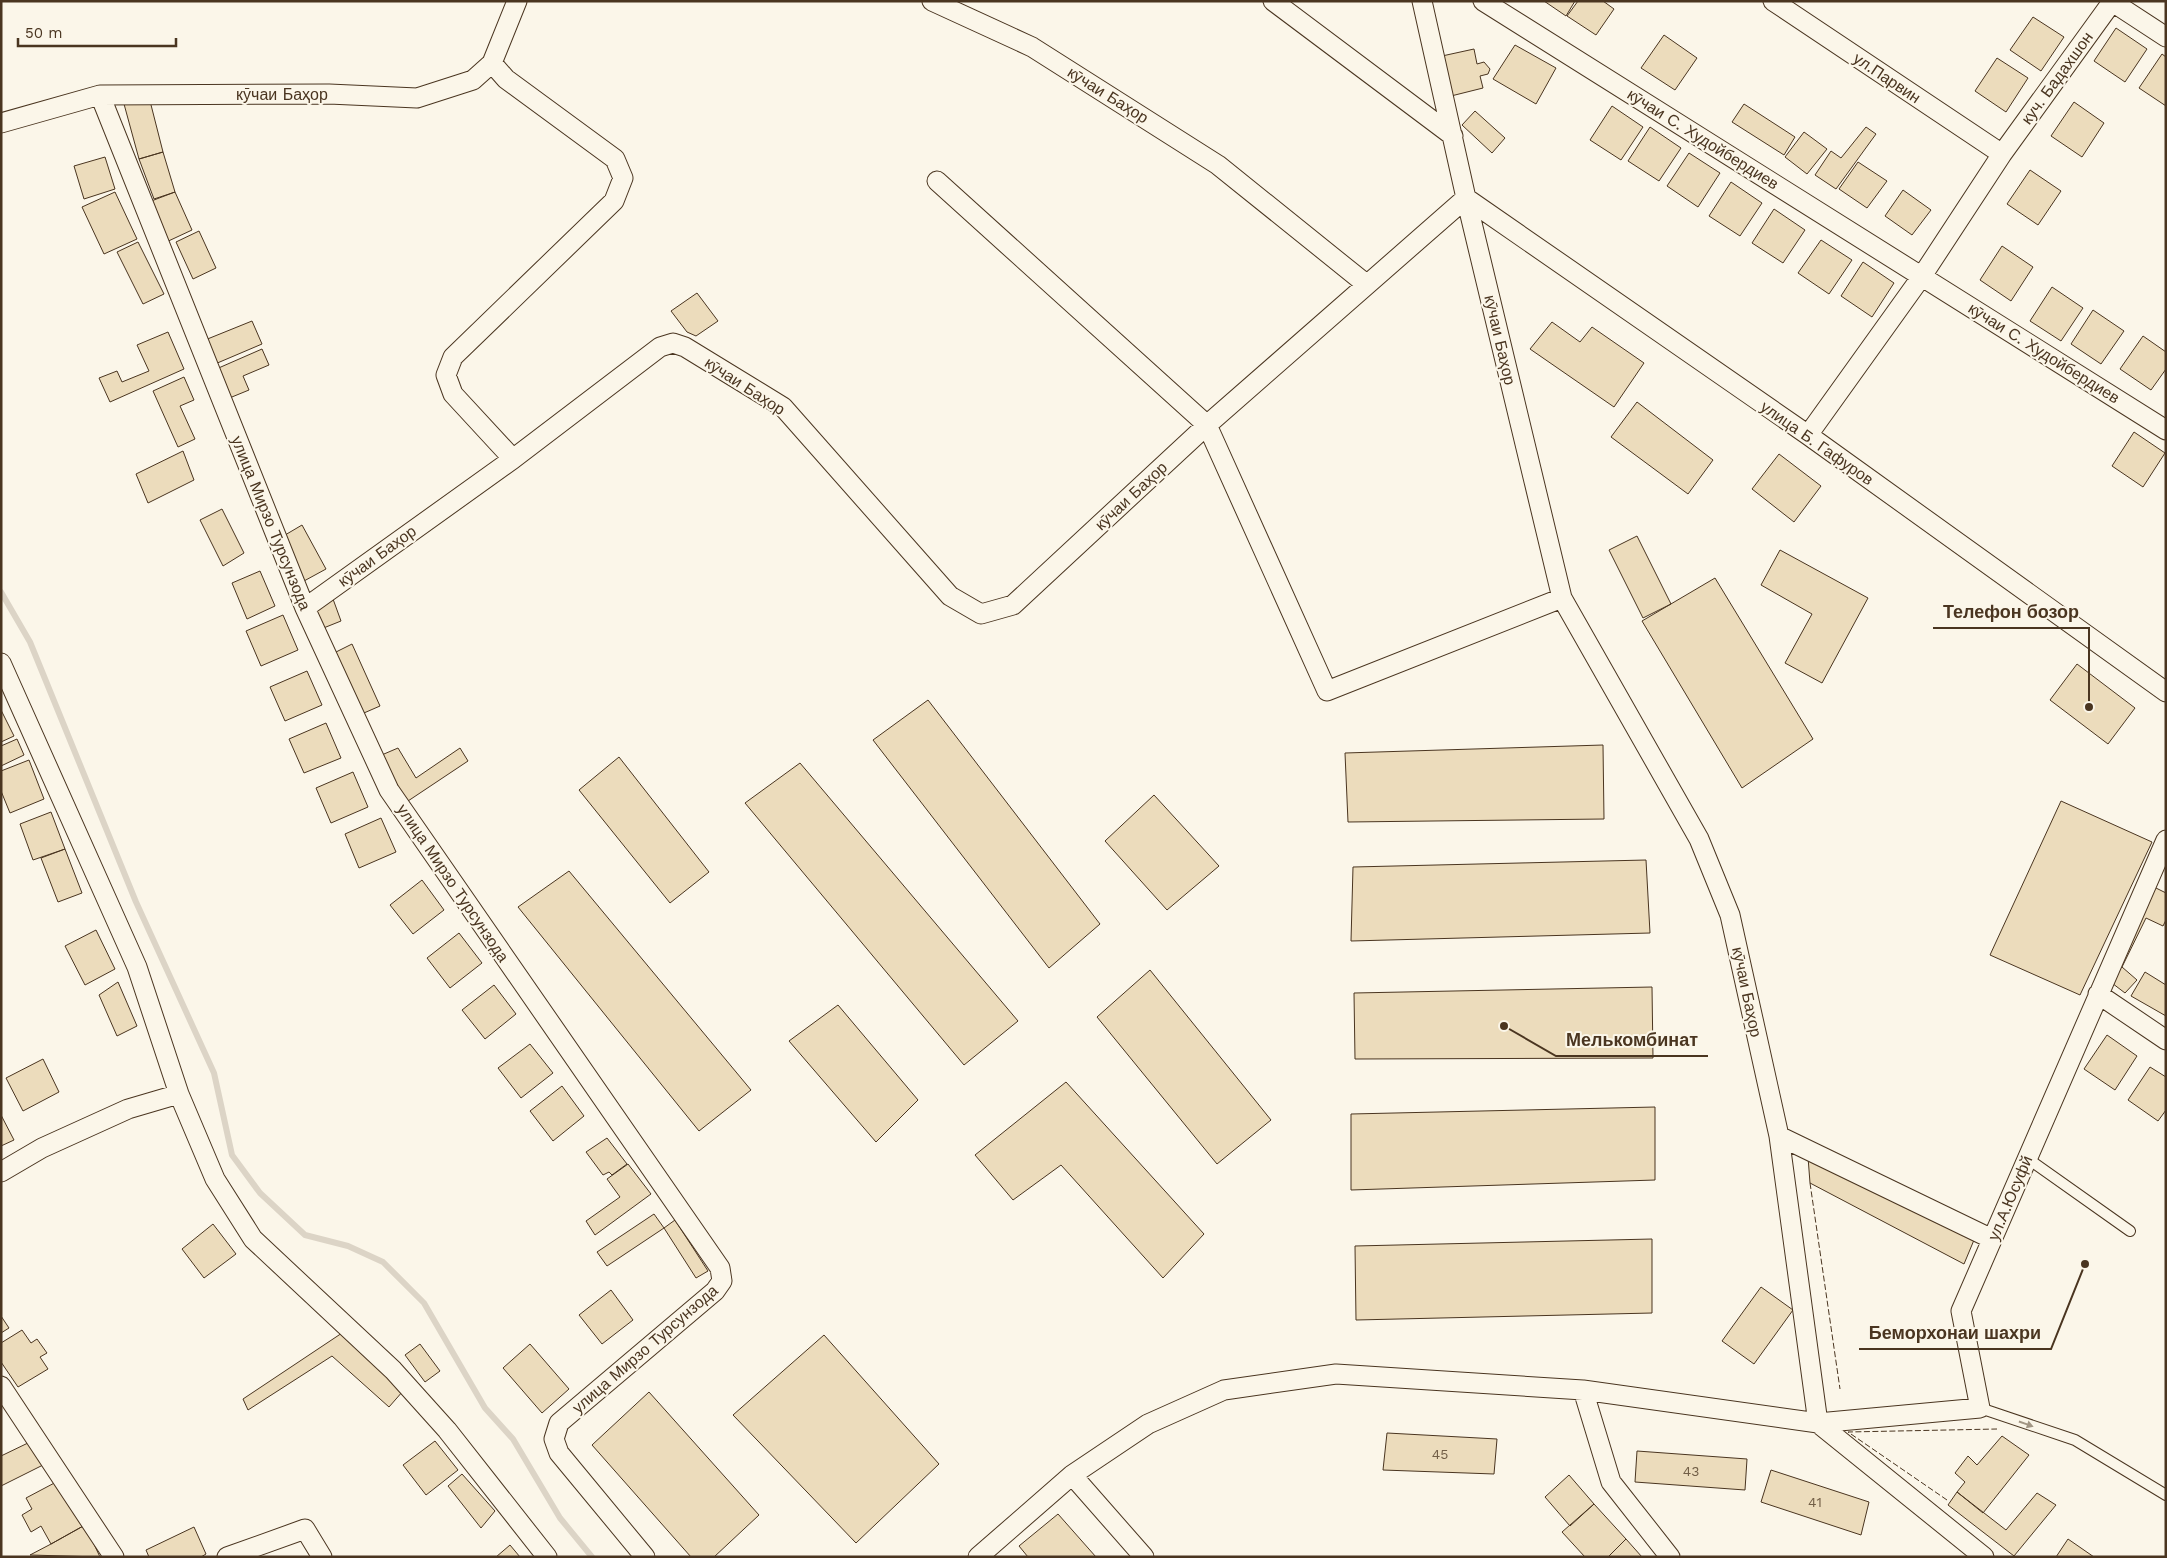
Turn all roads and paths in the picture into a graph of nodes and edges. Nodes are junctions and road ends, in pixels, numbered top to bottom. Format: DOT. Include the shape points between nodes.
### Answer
graph roads {
  1 [pos="517,1"];
  2 [pos="932,1"];
  3 [pos="1273,1"];
  4 [pos="1422,1"];
  5 [pos="1483,1"];
  6 [pos="1773,1"];
  7 [pos="2112,2"];
  8 [pos="2166,36"];
  9 [pos="492,63"];
  10 [pos="100,95"];
  11 [pos="1,123"];
  12 [pos="1453,136"];
  13 [pos="2002,154"];
  14 [pos="937,182"];
  15 [pos="1466,198"];
  16 [pos="1922,276"];
  17 [pos="1366,284"];
  18 [pos="1207,425"];
  19 [pos="2166,430"];
  20 [pos="1808,435"];
  21 [pos="512,459"];
  22 [pos="1562,598"];
  23 [pos="305,608"];
  24 [pos="1,663"];
  25 [pos="2166,692"];
  26 [pos="2166,840"];
  27 [pos="2098,994"];
  28 [pos="2166,1040"];
  29 [pos="179,1094"];
  30 [pos="1779,1136"];
  31 [pos="2027,1158"];
  32 [pos="1,1172"];
  33 [pos="2130,1231"];
  34 [pos="1992,1239"];
  35 [pos="1,1386"];
  36 [pos="1583,1390"];
  37 [pos="1980,1408"];
  38 [pos="1818,1423"];
  39 [pos="1072,1476"];
  40 [pos="2166,1495"];
  41 [pos="114,1557"];
  42 [pos="228,1557"];
  43 [pos="322,1557"];
  44 [pos="547,1557"];
  45 [pos="645,1557"];
  46 [pos="978,1557"];
  47 [pos="1144,1557"];
  48 [pos="1670,1557"];
  49 [pos="1984,1557"];
  1 -- 9 [label="street, кӯчаи Баҳор"];
  2 -- 17 [label="street, кӯчаи Баҳор" via="1032,47 1218,165"];
  3 -- 12 [label="street"];
  4 -- 12 [label="street, кӯчаи Баҳор"];
  5 -- 16 [label="street, кӯчаи С. Худойбердиев"];
  6 -- 13 [label="street, ул.Парвин"];
  7 -- 8 [label="street"];
  7 -- 13 [label="street, куч. Бадахшон"];
  9 -- 10 [label="street, кӯчаи Баҳор" via="473,80 417,98 329,94"];
  9 -- 21 [label="street" via="506,80 615,160 623,178 614,201 453,356 446,375 453,394"];
  10 -- 11 [label="street, кӯчаи Баҳор"];
  10 -- 23 [label="street, улица Мирзо Турсунзода"];
  12 -- 15 [label="street, кӯчаи Баҳор"];
  13 -- 16 [label="street"];
  14 -- 18 [label="street"];
  15 -- 17 [label="street, кӯчаи Баҳор"];
  15 -- 20 [label="street, улица Б. Гафуров"];
  15 -- 22 [label="street, кӯчаи Баҳор"];
  16 -- 19 [label="street, кӯчаи С. Худойбердиев"];
  16 -- 20 [label="street"];
  17 -- 18 [label="street, кӯчаи Баҳор"];
  18 -- 21 [label="street, кӯчаи Баҳор" via="1014,605 981,614 950,596 783,407 685,347 673,343 660,347"];
  18 -- 22 [label="street" via="1327,691"];
  20 -- 25 [label="street, улица Б. Гафуров"];
  21 -- 23 [label="street, кӯчаи Баҳор"];
  22 -- 30 [label="street, кӯчаи Баҳор" via="1699,839 1730,915"];
  23 -- 45 [label="street, улица Мирзо Турсунзода" via="389,790 720,1268 722,1281 715,1291 559,1423 554,1439 559,1453"];
  24 -- 29 [label="street" via="137,967"];
  26 -- 27 [label="street, ул.А.Юсуфй"];
  27 -- 28 [label="street"];
  27 -- 31 [label="street, ул.А.Юсуфй"];
  29 -- 32 [label="street" via="128,1109 42,1148"];
  29 -- 44 [label="street" via="215,1179 253,1238 393,1370 447,1430"];
  30 -- 34 [label="street"];
  30 -- 38 [label="street, кӯчаи Баҳор"];
  31 -- 33 [label="lane"];
  31 -- 34 [label="street, ул.А.Юсуфй"];
  34 -- 37 [label="street, ул.А.Юсуфй" via="1961,1311"];
  35 -- 41 [label="street"];
  36 -- 38 [label="street"];
  36 -- 39 [label="street" via="1336,1374 1224,1390 1148,1424"];
  36 -- 48 [label="street" via="1611,1482"];
  37 -- 38 [label="street"];
  37 -- 40 [label="lane, one-way" via="2074,1440"];
  38 -- 49 [label="street"];
  39 -- 46 [label="street"];
  39 -- 47 [label="street"];
  42 -- 43 [label="street" via="305,1529"];
}
